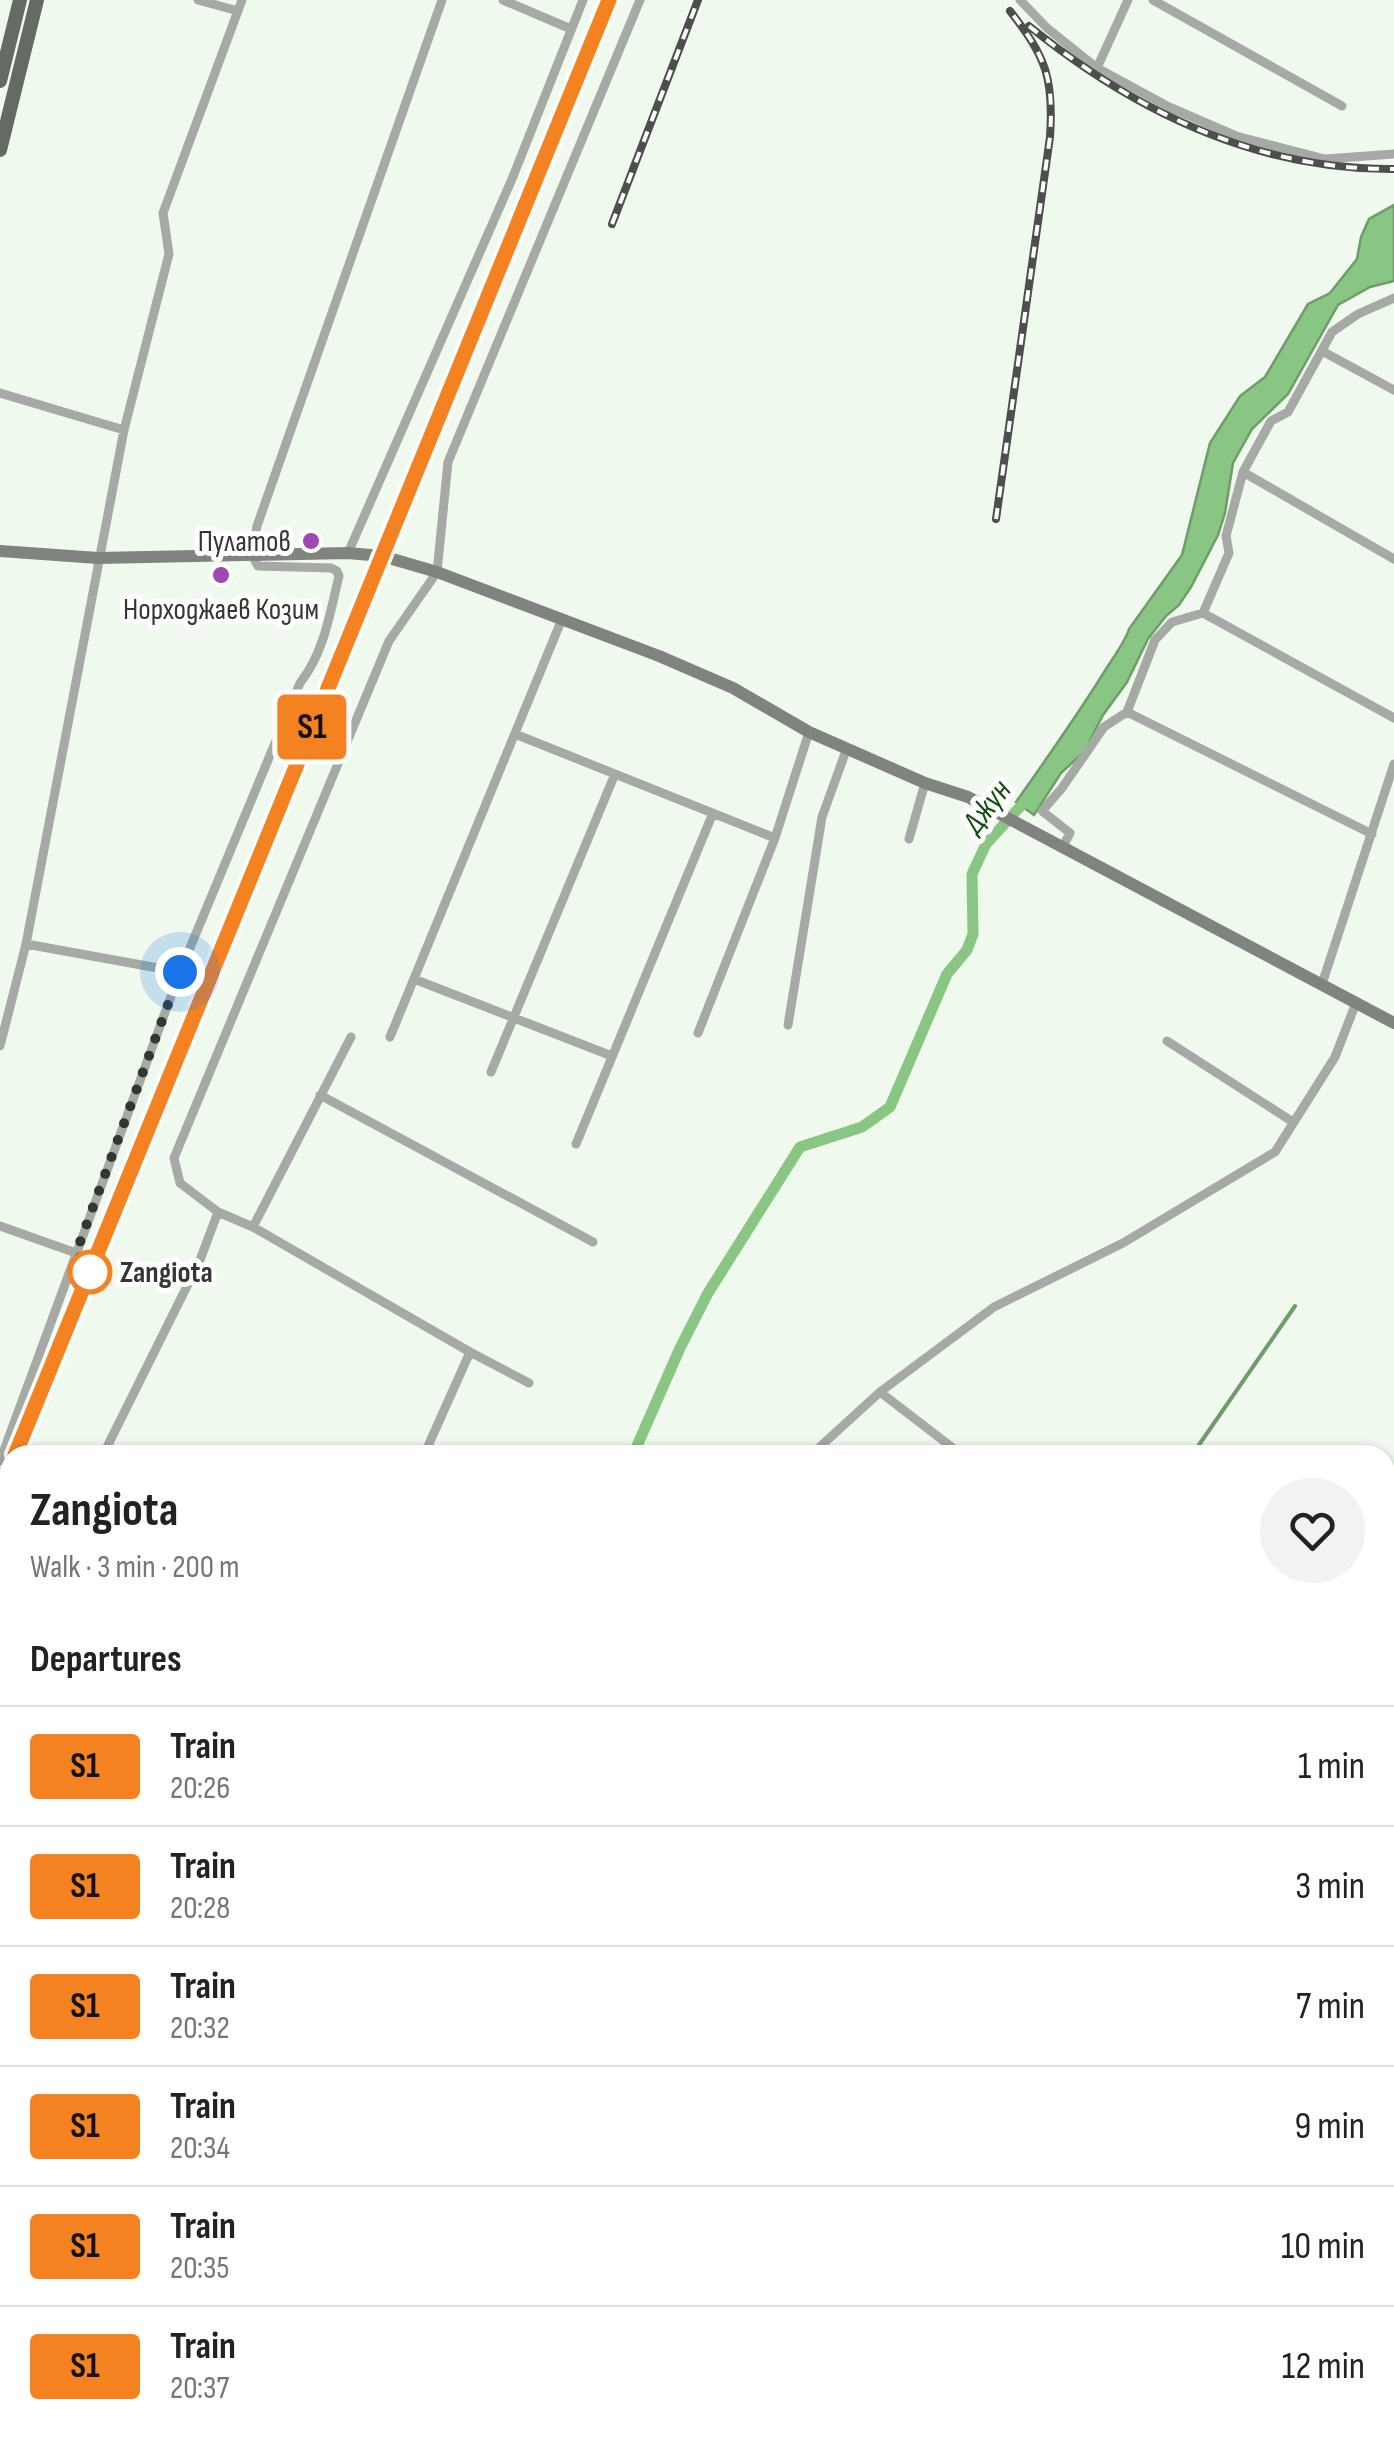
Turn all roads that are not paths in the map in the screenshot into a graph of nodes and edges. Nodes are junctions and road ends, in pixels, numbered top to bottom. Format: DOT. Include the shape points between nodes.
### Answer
graph roads {
  1 [pos="20,0"];
  2 [pos="37,0"];
  3 [pos="198,0"];
  4 [pos="242,0"];
  5 [pos="442,0"];
  6 [pos="504,0"];
  7 [pos="583,0"];
  8 [pos="640,0"];
  9 [pos="1020,0"];
  10 [pos="1128,0"];
  11 [pos="1153,0"];
  12 [pos="238,11"];
  13 [pos="571,28"];
  14 [pos="1097,68"];
  15 [pos="0,81"];
  16 [pos="1342,106"];
  17 [pos="0,150"];
  18 [pos="1394,154"];
  19 [pos="1394,298"];
  20 [pos="1322,351"];
  21 [pos="1394,390"];
  22 [pos="0,392"];
  23 [pos="124,430"];
  24 [pos="1243,472"];
  25 [pos="0,552"];
  26 [pos="348,553"];
  27 [pos="252,555"];
  28 [pos="98,558"];
  29 [pos="1394,559"];
  30 [pos="437,572"];
  31 [pos="1203,613"];
  32 [pos="562,618"];
  33 [pos="1127,712"];
  34 [pos="1394,718"];
  35 [pos="809,732"];
  36 [pos="515,734"];
  37 [pos="847,748"];
  38 [pos="1394,764"];
  39 [pos="614,774"];
  40 [pos="924,783"];
  41 [pos="713,813"];
  42 [pos="1372,834"];
  43 [pos="775,838"];
  44 [pos="909,839"];
  45 [pos="1063,846"];
  46 [pos="26,944"];
  47 [pos="180,972"];
  48 [pos="414,979"];
  49 [pos="1322,984"];
  50 [pos="1356,1003"];
  51 [pos="514,1020"];
  52 [pos="1394,1023"];
  53 [pos="788,1025"];
  54 [pos="698,1033"];
  55 [pos="351,1037"];
  56 [pos="390,1037"];
  57 [pos="1167,1041"];
  58 [pos="0,1046"];
  59 [pos="612,1056"];
  60 [pos="491,1072"];
  61 [pos="320,1095"];
  62 [pos="1294,1122"];
  63 [pos="576,1144"];
  64 [pos="218,1212"];
  65 [pos="0,1226"];
  66 [pos="253,1228"];
  67 [pos="592,1242"];
  68 [pos="76,1253"];
  69 [pos="470,1352"];
  70 [pos="529,1383"];
  71 [pos="880,1392"];
  72 [pos="0,1425"];
  73 [pos="11,1434"];
  74 [pos="7,1445"];
  75 [pos="108,1445"];
  76 [pos="428,1445"];
  77 [pos="822,1445"];
  78 [pos="949,1445"];
  1 -- 15 [label="main road"];
  2 -- 17 [label="main road"];
  3 -- 12 [label="street"];
  4 -- 12 [label="street"];
  5 -- 27 [label="street"];
  6 -- 13 [label="street"];
  7 -- 13 [label="street"];
  8 -- 30 [label="street" via="448,462"];
  9 -- 14 [label="street"];
  10 -- 14 [label="street"];
  11 -- 16 [label="street"];
  12 -- 23 [label="street" via="163,212 169,254"];
  13 -- 26 [label="street"];
  14 -- 18 [label="street" via="1236,136 1325,159"];
  19 -- 20 [label="street" via="1332,332"];
  20 -- 21 [label="street"];
  20 -- 24 [label="street"];
  22 -- 23 [label="street"];
  23 -- 28 [label="street"];
  24 -- 29 [label="street"];
  24 -- 31 [label="street" via="1226,536 1229,553"];
  25 -- 28 [label="main road"];
  26 -- 27 [label="main road"];
  26 -- 30 [label="main road"];
  27 -- 28 [label="main road"];
  27 -- 47 [label="street" via="262,568 331,568 338,576 322,642"];
  28 -- 46 [label="street"];
  30 -- 32 [label="main road"];
  30 -- 64 [label="street" via="389,640 174,1158 180,1183"];
  31 -- 33 [label="street" via="1172,622 1154,640"];
  31 -- 34 [label="street"];
  32 -- 35 [label="main road" via="733,688"];
  32 -- 36 [label="street"];
  33 -- 42 [label="street"];
  33 -- 45 [label="street" via="1104,728 1042,811 1070,833"];
  35 -- 37 [label="main road"];
  35 -- 43 [label="street"];
  36 -- 39 [label="street"];
  36 -- 48 [label="street"];
  37 -- 40 [label="main road"];
  37 -- 53 [label="street" via="822,817"];
  38 -- 42 [label="street"];
  39 -- 41 [label="street"];
  39 -- 51 [label="street"];
  40 -- 44 [label="street"];
  40 -- 45 [label="main road" via="968,797"];
  41 -- 43 [label="street"];
  41 -- 59 [label="street"];
  42 -- 49 [label="street"];
  43 -- 54 [label="street"];
  45 -- 49 [label="main road"];
  46 -- 47 [label="street"];
  46 -- 58 [label="street"];
  47 -- 68 [label="street"];
  48 -- 51 [label="street"];
  48 -- 56 [label="street"];
  49 -- 50 [label="main road"];
  50 -- 52 [label="main road"];
  50 -- 62 [label="street" via="1335,1057"];
  51 -- 59 [label="street"];
  51 -- 60 [label="street"];
  55 -- 61 [label="street"];
  57 -- 62 [label="street"];
  59 -- 63 [label="street"];
  61 -- 66 [label="street"];
  61 -- 67 [label="street"];
  62 -- 71 [label="street" via="1274,1152 1123,1243 994,1307"];
  64 -- 66 [label="street"];
  64 -- 75 [label="street"];
  65 -- 68 [label="street"];
  66 -- 69 [label="street"];
  68 -- 73 [label="street"];
  69 -- 70 [label="street"];
  69 -- 76 [label="street"];
  71 -- 77 [label="street"];
  71 -- 78 [label="street"];
  72 -- 73 [label="street"];
  73 -- 74 [label="street"];
}
